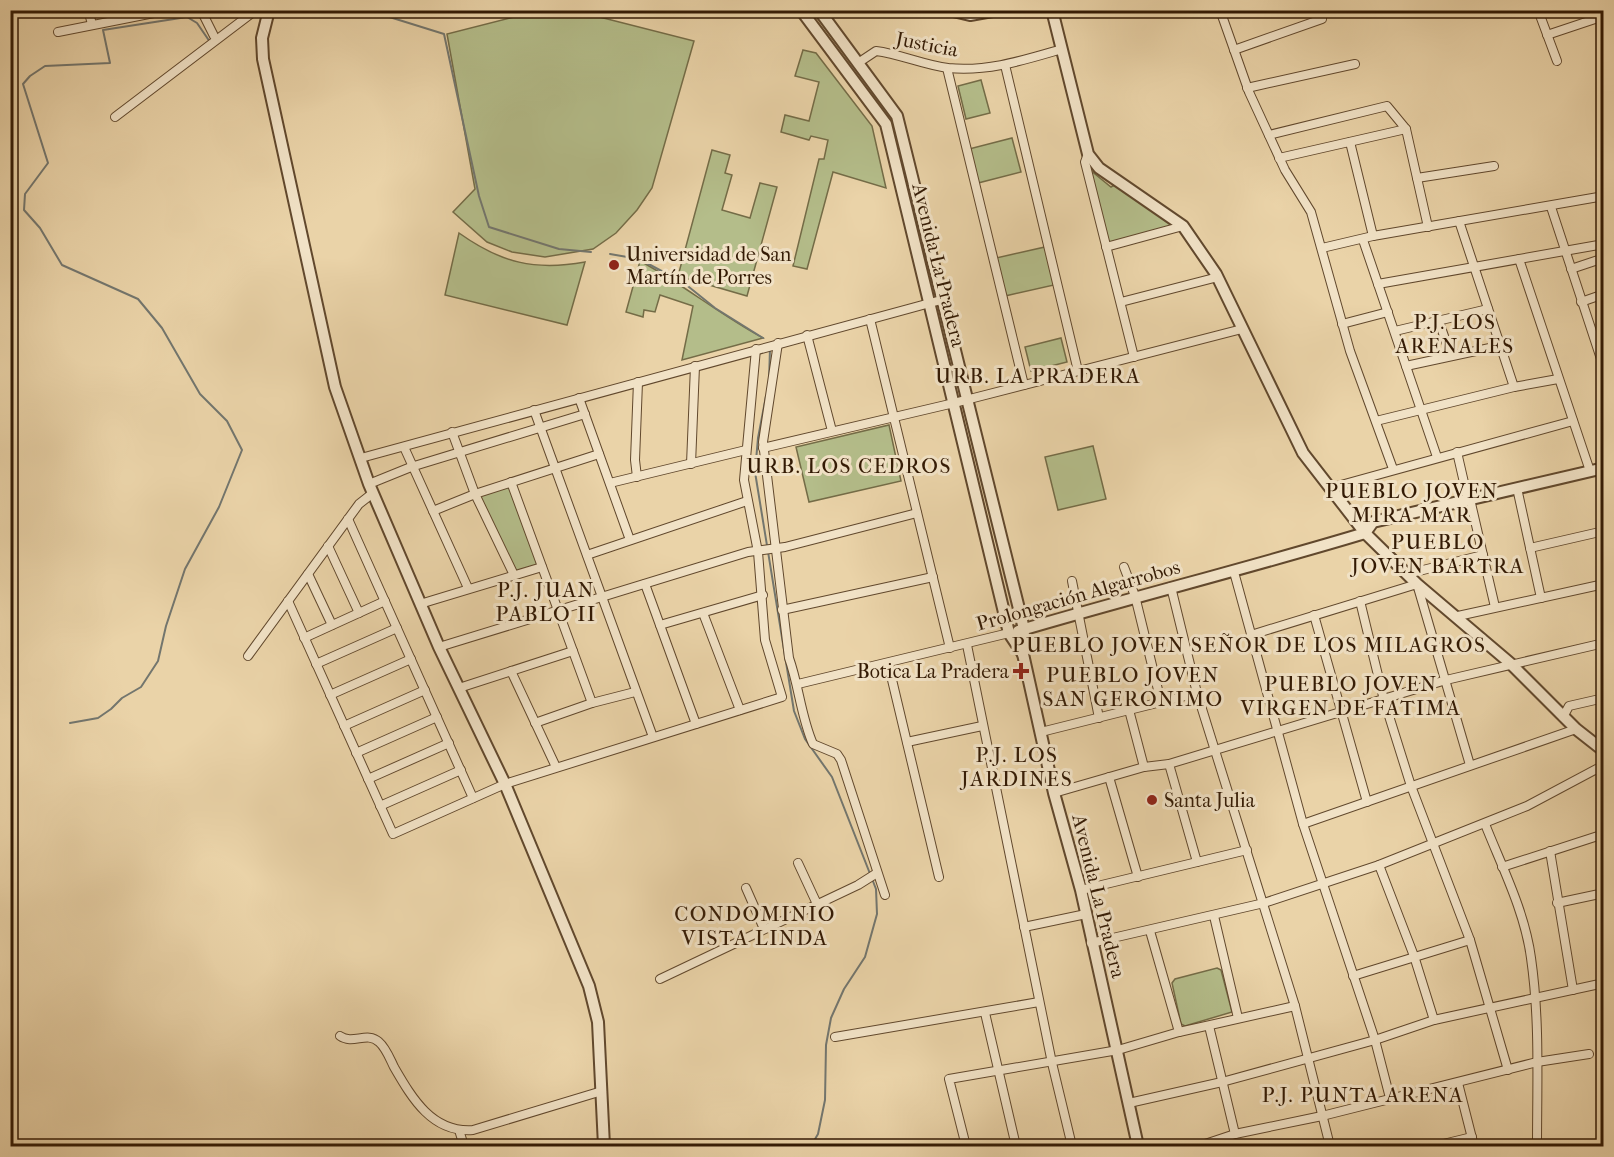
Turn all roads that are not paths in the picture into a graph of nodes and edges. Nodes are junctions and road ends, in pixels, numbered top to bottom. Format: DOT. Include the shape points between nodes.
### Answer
graph roads {
  1 [pos="88,10"];
  2 [pos="169,10"];
  3 [pos="201,10"];
  4 [pos="256,10"];
  5 [pos="269,10"];
  6 [pos="801,10"];
  7 [pos="819,10"];
  8 [pos="949,10"];
  9 [pos="998,10"];
  10 [pos="1052,10"];
  11 [pos="1220,10"];
  12 [pos="1538,10"];
  13 [pos="1604,16"];
  14 [pos="1322,19"];
  15 [pos="92,24"];
  16 [pos="58,33"];
  17 [pos="1547,35"];
  18 [pos="214,36"];
  19 [pos="1062,49"];
  20 [pos="1234,50"];
  21 [pos="1557,61"];
  22 [pos="858,63"];
  23 [pos="1355,64"];
  24 [pos="1005,65"];
  25 [pos="947,68"];
  26 [pos="1247,88"];
  27 [pos="115,117"];
  28 [pos="1406,129"];
  29 [pos="1269,135"];
  30 [pos="1350,142"];
  31 [pos="1088,154"];
  32 [pos="1279,158"];
  33 [pos="1494,166"];
  34 [pos="1417,178"];
  35 [pos="1604,196"];
  36 [pos="1551,207"];
  37 [pos="1459,221"];
  38 [pos="1183,226"];
  39 [pos="1428,226"];
  40 [pos="1373,236"];
  41 [pos="1363,240"];
  42 [pos="1604,244"];
  43 [pos="1106,247"];
  44 [pos="1322,248"];
  45 [pos="1564,252"];
  46 [pos="1604,258"];
  47 [pos="1519,259"];
  48 [pos="1474,267"];
  49 [pos="1571,269"];
  50 [pos="1218,278"];
  51 [pos="1378,285"];
  52 [pos="1604,294"];
  53 [pos="935,302"];
  54 [pos="1121,302"];
  55 [pos="1581,302"];
  56 [pos="1488,309"];
  57 [pos="1388,312"];
  58 [pos="870,319"];
  59 [pos="1438,319"];
  60 [pos="1342,324"];
  61 [pos="1242,329"];
  62 [pos="1395,331"];
  63 [pos="807,335"];
  64 [pos="778,343"];
  65 [pos="1499,346"];
  66 [pos="756,349"];
  67 [pos="1450,356"];
  68 [pos="1134,357"];
  69 [pos="695,366"];
  70 [pos="1406,366"];
  71 [pos="1604,368"];
  72 [pos="1078,371"];
  73 [pos="1558,379"];
  74 [pos="638,382"];
  75 [pos="1024,385"];
  76 [pos="1514,387"];
  77 [pos="579,398"];
  78 [pos="967,400"];
  79 [pos="954,403"];
  80 [pos="1421,408"];
  81 [pos="534,410"];
  82 [pos="585,414"];
  83 [pos="893,418"];
  84 [pos="1376,421"];
  85 [pos="1573,421"];
  86 [pos="540,426"];
  87 [pos="832,431"];
  88 [pos="452,432"];
  89 [pos="404,447"];
  90 [pos="763,448"];
  91 [pos="746,450"];
  92 [pos="459,452"];
  93 [pos="1457,452"];
  94 [pos="599,454"];
  95 [pos="1437,457"];
  96 [pos="361,458"];
  97 [pos="691,464"];
  98 [pos="411,467"];
  99 [pos="1604,468"];
  100 [pos="555,469"];
  101 [pos="1393,469"];
  102 [pos="1590,471"];
  103 [pos="637,477"];
  104 [pos="511,482"];
  105 [pos="610,483"];
  106 [pos="1330,488"];
  107 [pos="1517,488"];
  108 [pos="371,489"];
  109 [pos="475,494"];
  110 [pos="1469,499"];
  111 [pos="747,501"];
  112 [pos="433,511"];
  113 [pos="917,513"];
  114 [pos="348,519"];
  115 [pos="1604,531"];
  116 [pos="1365,533"];
  117 [pos="630,540"];
  118 [pos="328,546"];
  119 [pos="1530,548"];
  120 [pos="773,549"];
  121 [pos="760,552"];
  122 [pos="586,555"];
  123 [pos="1483,555"];
  124 [pos="542,567"];
  125 [pos="1124,567"];
  126 [pos="1234,572"];
  127 [pos="308,574"];
  128 [pos="1407,574"];
  129 [pos="514,576"];
  130 [pos="933,577"];
  131 [pos="1072,581"];
  132 [pos="645,584"];
  133 [pos="1417,584"];
  134 [pos="1604,584"];
  135 [pos="1171,587"];
  136 [pos="468,588"];
  137 [pos="763,595"];
  138 [pos="1135,596"];
  139 [pos="602,597"];
  140 [pos="1541,597"];
  141 [pos="288,601"];
  142 [pos="1360,601"];
  143 [pos="385,602"];
  144 [pos="420,604"];
  145 [pos="1495,607"];
  146 [pos="557,609"];
  147 [pos="782,610"];
  148 [pos="359,613"];
  149 [pos="703,613"];
  150 [pos="1077,613"];
  151 [pos="1314,615"];
  152 [pos="1458,616"];
  153 [pos="332,625"];
  154 [pos="660,625"];
  155 [pos="397,628"];
  156 [pos="1024,629"];
  157 [pos="1009,633"];
  158 [pos="1251,635"];
  159 [pos="304,638"];
  160 [pos="1604,643"];
  161 [pos="967,645"];
  162 [pos="439,646"];
  163 [pos="950,648"];
  164 [pos="573,651"];
  165 [pos="1023,654"];
  166 [pos="248,656"];
  167 [pos="411,659"];
  168 [pos="888,663"];
  169 [pos="1510,663"];
  170 [pos="316,664"];
  171 [pos="511,671"];
  172 [pos="1446,680"];
  173 [pos="798,684"];
  174 [pos="459,688"];
  175 [pos="425,690"];
  176 [pos="635,692"];
  177 [pos="1197,693"];
  178 [pos="330,695"];
  179 [pos="1604,698"];
  180 [pos="1383,700"];
  181 [pos="1161,702"];
  182 [pos="592,703"];
  183 [pos="740,710"];
  184 [pos="1129,710"];
  185 [pos="1342,712"];
  186 [pos="437,717"];
  187 [pos="1563,717"];
  188 [pos="1099,718"];
  189 [pos="535,723"];
  190 [pos="696,724"];
  191 [pos="344,726"];
  192 [pos="982,726"];
  193 [pos="1576,729"];
  194 [pos="1041,732"];
  195 [pos="1276,732"];
  196 [pos="653,737"];
  197 [pos="907,742"];
  198 [pos="449,743"];
  199 [pos="1214,751"];
  200 [pos="1604,752"];
  201 [pos="356,753"];
  202 [pos="1169,764"];
  203 [pos="1470,765"];
  204 [pos="1604,765"];
  205 [pos="1144,767"];
  206 [pos="556,768"];
  207 [pos="461,770"];
  208 [pos="1109,777"];
  209 [pos="368,779"];
  210 [pos="505,784"];
  211 [pos="1411,786"];
  212 [pos="1054,793"];
  213 [pos="474,798"];
  214 [pos="1367,802"];
  215 [pos="380,806"];
  216 [pos="1303,824"];
  217 [pos="1485,824"];
  218 [pos="1604,834"];
  219 [pos="1435,842"];
  220 [pos="1247,850"];
  221 [pos="1550,851"];
  222 [pos="1197,862"];
  223 [pos="798,863"];
  224 [pos="1379,865"];
  225 [pos="1502,867"];
  226 [pos="874,874"];
  227 [pos="939,877"];
  228 [pos="1138,877"];
  229 [pos="1323,884"];
  230 [pos="746,888"];
  231 [pos="1081,890"];
  232 [pos="1604,892"];
  233 [pos="885,895"];
  234 [pos="1264,903"];
  235 [pos="1557,903"];
  236 [pos="817,904"];
  237 [pos="1086,914"];
  238 [pos="1214,916"];
  239 [pos="1024,927"];
  240 [pos="764,929"];
  241 [pos="1150,931"];
  242 [pos="1470,940"];
  243 [pos="1091,943"];
  244 [pos="1414,956"];
  245 [pos="1353,976"];
  246 [pos="660,979"];
  247 [pos="1604,983"];
  248 [pos="1573,990"];
  249 [pos="1534,999"];
  250 [pos="1039,1002"];
  251 [pos="1295,1006"];
  252 [pos="1490,1008"];
  253 [pos="985,1013"];
  254 [pos="1238,1018"];
  255 [pos="1434,1020"];
  256 [pos="1209,1026"];
  257 [pos="1179,1032"];
  258 [pos="340,1036"];
  259 [pos="835,1037"];
  260 [pos="1375,1040"];
  261 [pos="1118,1050"];
  262 [pos="1589,1053"];
  263 [pos="1307,1058"];
  264 [pos="1537,1062"];
  265 [pos="1052,1063"];
  266 [pos="998,1070"];
  267 [pos="1508,1070"];
  268 [pos="1222,1082"];
  269 [pos="1458,1083"];
  270 [pos="602,1091"];
  271 [pos="1390,1098"];
  272 [pos="1129,1103"];
  273 [pos="1322,1116"];
  274 [pos="459,1130"];
  275 [pos="1235,1134"];
  276 [pos="1472,1137"];
  277 [pos="464,1146"];
  278 [pos="604,1146"];
  279 [pos="966,1146"];
  280 [pos="1016,1146"];
  281 [pos="1072,1146"];
  282 [pos="1138,1146"];
  283 [pos="1204,1146"];
  284 [pos="1330,1146"];
  285 [pos="1435,1146"];
  286 [pos="1474,1146"];
  287 [pos="1537,1146"];
  1 -- 15 [label="street"];
  2 -- 15 [label="street"];
  3 -- 18 [label="street"];
  4 -- 27 [label="street"];
  5 -- 96 [label="street" via="262,38 267,81 335,387"];
  6 -- 53 [label="street, Avenida La Pradera" via="883,117"];
  7 -- 22 [label="street, Avenida La Pradera"];
  8 -- 9 [label="street" via="970,15"];
  10 -- 19 [label="street"];
  11 -- 20 [label="street"];
  12 -- 17 [label="street"];
  13 -- 17 [label="street"];
  14 -- 20 [label="street"];
  15 -- 16 [label="street"];
  17 -- 21 [label="street"];
  19 -- 24 [label="street, Justicia"];
  19 -- 31 [label="street"];
  20 -- 26 [label="street"];
  22 -- 25 [label="street, Justicia" via="876,51"];
  22 -- 53 [label="street, Avenida La Pradera" via="897,116"];
  23 -- 26 [label="street"];
  24 -- 25 [label="street, Justicia"];
  24 -- 72 [label="street"];
  25 -- 75 [label="street"];
  26 -- 29 [label="street"];
  28 -- 29 [label="street" via="1387,106"];
  28 -- 30 [label="street"];
  28 -- 34 [label="street"];
  29 -- 32 [label="street"];
  30 -- 32 [label="street"];
  30 -- 40 [label="street"];
  31 -- 38 [label="street" via="1113,178"];
  31 -- 43 [label="street" via="1085,162"];
  32 -- 44 [label="street" via="1311,212"];
  33 -- 34 [label="street"];
  34 -- 39 [label="street"];
  35 -- 36 [label="street"];
  36 -- 37 [label="street"];
  36 -- 45 [label="street"];
  37 -- 39 [label="street"];
  37 -- 48 [label="street"];
  38 -- 43 [label="street"];
  38 -- 50 [label="street"];
  39 -- 40 [label="street"];
  40 -- 41 [label="street"];
  41 -- 44 [label="street"];
  41 -- 51 [label="street"];
  42 -- 45 [label="street"];
  43 -- 54 [label="street"];
  44 -- 60 [label="street"];
  45 -- 47 [label="street"];
  45 -- 49 [label="street"];
  46 -- 49 [label="street"];
  47 -- 48 [label="street"];
  47 -- 73 [label="street"];
  48 -- 51 [label="street"];
  48 -- 56 [label="street"];
  49 -- 55 [label="street"];
  50 -- 54 [label="street"];
  50 -- 61 [label="street"];
  51 -- 57 [label="street"];
  52 -- 55 [label="street"];
  53 -- 58 [label="street"];
  53 -- 78 [label="street, Avenida La Pradera"];
  53 -- 79 [label="street, Avenida La Pradera"];
  54 -- 68 [label="street"];
  55 -- 71 [label="street"];
  56 -- 59 [label="street"];
  56 -- 65 [label="street"];
  57 -- 60 [label="street"];
  57 -- 62 [label="street"];
  58 -- 63 [label="street"];
  58 -- 83 [label="street"];
  59 -- 62 [label="street"];
  59 -- 67 [label="street"];
  60 -- 84 [label="street"];
  61 -- 68 [label="street"];
  61 -- 106 [label="street" via="1303,453"];
  62 -- 70 [label="street"];
  63 -- 64 [label="street"];
  63 -- 87 [label="street"];
  64 -- 66 [label="street"];
  64 -- 90 [label="street"];
  65 -- 67 [label="street"];
  65 -- 76 [label="street"];
  66 -- 69 [label="street"];
  66 -- 91 [label="street"];
  67 -- 70 [label="street"];
  68 -- 72 [label="street"];
  69 -- 74 [label="street"];
  69 -- 97 [label="street"];
  70 -- 80 [label="street"];
  72 -- 75 [label="street"];
  73 -- 76 [label="street"];
  73 -- 85 [label="street"];
  74 -- 77 [label="street"];
  74 -- 103 [label="street"];
  75 -- 78 [label="street"];
  76 -- 80 [label="street"];
  77 -- 81 [label="street"];
  77 -- 82 [label="street"];
  78 -- 79 [label="street"];
  78 -- 156 [label="street, Avenida La Pradera"];
  79 -- 83 [label="street"];
  79 -- 157 [label="street, Avenida La Pradera"];
  80 -- 84 [label="street"];
  80 -- 95 [label="street"];
  81 -- 86 [label="street"];
  81 -- 88 [label="street"];
  82 -- 86 [label="street"];
  82 -- 94 [label="street"];
  83 -- 87 [label="street"];
  83 -- 113 [label="street"];
  84 -- 101 [label="street"];
  85 -- 93 [label="street"];
  85 -- 102 [label="street"];
  86 -- 92 [label="street"];
  86 -- 100 [label="street"];
  87 -- 90 [label="street"];
  88 -- 89 [label="street"];
  88 -- 92 [label="street"];
  89 -- 96 [label="street"];
  89 -- 98 [label="street"];
  90 -- 120 [label="street"];
  91 -- 97 [label="street"];
  91 -- 111 [label="street"];
  92 -- 98 [label="street"];
  92 -- 109 [label="street"];
  93 -- 95 [label="street"];
  93 -- 110 [label="street"];
  94 -- 100 [label="street"];
  94 -- 105 [label="street"];
  95 -- 101 [label="street"];
  96 -- 108 [label="street"];
  97 -- 103 [label="street"];
  98 -- 108 [label="street"];
  98 -- 112 [label="street"];
  99 -- 102 [label="street, Prolongación Algarrobos"];
  100 -- 104 [label="street"];
  100 -- 122 [label="street"];
  101 -- 106 [label="street"];
  102 -- 107 [label="street, Prolongación Algarrobos"];
  103 -- 105 [label="street"];
  104 -- 109 [label="street"];
  104 -- 124 [label="street"];
  105 -- 117 [label="street"];
  106 -- 116 [label="street"];
  107 -- 110 [label="street, Prolongación Algarrobos"];
  107 -- 119 [label="street"];
  108 -- 114 [label="street"];
  108 -- 144 [label="street"];
  109 -- 112 [label="street"];
  109 -- 129 [label="street"];
  110 -- 116 [label="street, Prolongación Algarrobos" via="1373,522"];
  110 -- 123 [label="street"];
  111 -- 117 [label="street"];
  111 -- 121 [label="street"];
  112 -- 136 [label="street"];
  113 -- 120 [label="street"];
  113 -- 130 [label="street"];
  114 -- 118 [label="street"];
  114 -- 143 [label="street"];
  115 -- 119 [label="street"];
  116 -- 126 [label="street, Prolongación Algarrobos"];
  116 -- 128 [label="street"];
  117 -- 122 [label="street"];
  118 -- 127 [label="street"];
  118 -- 148 [label="street"];
  119 -- 140 [label="street"];
  120 -- 121 [label="street"];
  120 -- 147 [label="street"];
  121 -- 132 [label="street" via="748,552"];
  121 -- 137 [label="street"];
  122 -- 139 [label="street"];
  123 -- 128 [label="street"];
  123 -- 145 [label="street"];
  124 -- 129 [label="street"];
  124 -- 146 [label="street"];
  125 -- 138 [label="street"];
  126 -- 135 [label="street, Prolongación Algarrobos"];
  126 -- 158 [label="street"];
  127 -- 141 [label="street"];
  127 -- 153 [label="street"];
  128 -- 133 [label="street"];
  129 -- 136 [label="street"];
  130 -- 147 [label="street"];
  130 -- 163 [label="street"];
  131 -- 150 [label="street"];
  132 -- 139 [label="street"];
  132 -- 154 [label="street"];
  133 -- 142 [label="street"];
  133 -- 152 [label="street"];
  133 -- 172 [label="street"];
  134 -- 140 [label="street"];
  135 -- 138 [label="street, Prolongación Algarrobos"];
  135 -- 177 [label="street"];
  136 -- 144 [label="street"];
  137 -- 149 [label="street"];
  137 -- 183 [label="street" via="765,640 782,697"];
  138 -- 150 [label="street, Prolongación Algarrobos"];
  138 -- 181 [label="street"];
  139 -- 146 [label="street"];
  139 -- 176 [label="street"];
  140 -- 145 [label="street"];
  141 -- 159 [label="street"];
  141 -- 166 [label="street"];
  142 -- 151 [label="street"];
  142 -- 180 [label="street"];
  143 -- 148 [label="street"];
  143 -- 155 [label="street"];
  144 -- 162 [label="street"];
  145 -- 152 [label="street"];
  146 -- 162 [label="street"];
  146 -- 164 [label="street"];
  147 -- 173 [label="street" via="789,658"];
  148 -- 153 [label="street"];
  149 -- 154 [label="street"];
  149 -- 183 [label="street"];
  150 -- 156 [label="street, Prolongación Algarrobos"];
  150 -- 188 [label="street"];
  151 -- 158 [label="street"];
  151 -- 185 [label="street"];
  152 -- 169 [label="street"];
  153 -- 159 [label="street"];
  154 -- 190 [label="street"];
  155 -- 167 [label="street"];
  155 -- 170 [label="street"];
  156 -- 157 [label="street, Prolongación Algarrobos"];
  156 -- 165 [label="street, Avenida La Pradera"];
  157 -- 161 [label="street, Prolongación Algarrobos"];
  157 -- 165 [label="street, Avenida La Pradera"];
  158 -- 195 [label="street"];
  159 -- 170 [label="street"];
  160 -- 169 [label="street"];
  161 -- 163 [label="street, Prolongación Algarrobos"];
  161 -- 192 [label="street"];
  162 -- 174 [label="street"];
  163 -- 168 [label="street, Prolongación Algarrobos"];
  164 -- 171 [label="street"];
  164 -- 182 [label="street"];
  165 -- 194 [label="street, Avenida La Pradera"];
  167 -- 175 [label="street"];
  167 -- 178 [label="street"];
  168 -- 173 [label="street, Prolongación Algarrobos"];
  168 -- 197 [label="street"];
  169 -- 172 [label="street"];
  169 -- 187 [label="street"];
  170 -- 178 [label="street"];
  171 -- 174 [label="street"];
  171 -- 189 [label="street"];
  172 -- 180 [label="street"];
  172 -- 203 [label="street"];
  173 -- 226 [label="street" via="813,744 837,754 841,760"];
  174 -- 210 [label="street"];
  175 -- 186 [label="street"];
  175 -- 191 [label="street"];
  176 -- 182 [label="street"];
  176 -- 196 [label="street"];
  177 -- 181 [label="street"];
  177 -- 199 [label="street"];
  178 -- 191 [label="street"];
  179 -- 187 [label="street" via="1569,706"];
  180 -- 185 [label="street"];
  180 -- 211 [label="street"];
  181 -- 184 [label="street"];
  182 -- 189 [label="street"];
  183 -- 190 [label="street"];
  184 -- 188 [label="street"];
  184 -- 205 [label="street"];
  185 -- 195 [label="street"];
  185 -- 214 [label="street"];
  186 -- 198 [label="street"];
  186 -- 201 [label="street"];
  187 -- 193 [label="street"];
  188 -- 194 [label="street"];
  189 -- 206 [label="street"];
  190 -- 196 [label="street"];
  191 -- 201 [label="street"];
  192 -- 197 [label="street"];
  192 -- 239 [label="street"];
  193 -- 200 [label="street"];
  193 -- 203 [label="street"];
  194 -- 212 [label="street, Avenida La Pradera"];
  195 -- 199 [label="street"];
  195 -- 216 [label="street"];
  196 -- 206 [label="street"];
  197 -- 227 [label="street"];
  198 -- 207 [label="street"];
  198 -- 209 [label="street"];
  199 -- 202 [label="street"];
  199 -- 220 [label="street"];
  201 -- 209 [label="street"];
  202 -- 205 [label="street"];
  202 -- 222 [label="street"];
  203 -- 211 [label="street"];
  204 -- 217 [label="street"];
  205 -- 208 [label="street"];
  206 -- 210 [label="street"];
  207 -- 213 [label="street"];
  207 -- 215 [label="street"];
  208 -- 212 [label="street"];
  208 -- 228 [label="street"];
  209 -- 215 [label="street"];
  210 -- 213 [label="street"];
  210 -- 270 [label="street" via="589,986 598,1022"];
  211 -- 214 [label="street"];
  211 -- 219 [label="street"];
  212 -- 231 [label="street, Avenida La Pradera"];
  213 -- 215 [label="street" via="393,834"];
  214 -- 216 [label="street"];
  216 -- 229 [label="street"];
  217 -- 219 [label="street"];
  217 -- 225 [label="street"];
  218 -- 221 [label="street"];
  219 -- 224 [label="street"];
  219 -- 242 [label="street"];
  220 -- 222 [label="street"];
  220 -- 234 [label="street"];
  221 -- 225 [label="street"];
  221 -- 235 [label="street"];
  222 -- 228 [label="street"];
  223 -- 236 [label="street"];
  224 -- 229 [label="street"];
  224 -- 244 [label="street"];
  225 -- 249 [label="street" via="1532,957"];
  226 -- 233 [label="street"];
  226 -- 236 [label="street"];
  228 -- 231 [label="street"];
  229 -- 234 [label="street"];
  229 -- 245 [label="street"];
  230 -- 240 [label="street"];
  231 -- 237 [label="street, Avenida La Pradera"];
  232 -- 235 [label="street"];
  234 -- 238 [label="street"];
  234 -- 251 [label="street"];
  235 -- 248 [label="street"];
  236 -- 240 [label="street"];
  237 -- 239 [label="street"];
  237 -- 243 [label="street, Avenida La Pradera"];
  238 -- 241 [label="street"];
  238 -- 254 [label="street"];
  239 -- 250 [label="street"];
  240 -- 246 [label="street"];
  241 -- 243 [label="street"];
  241 -- 257 [label="street"];
  242 -- 244 [label="street"];
  242 -- 252 [label="street"];
  243 -- 261 [label="street, Avenida La Pradera"];
  244 -- 245 [label="street"];
  244 -- 255 [label="street"];
  245 -- 260 [label="street"];
  247 -- 248 [label="street"];
  248 -- 249 [label="street"];
  249 -- 252 [label="street"];
  249 -- 264 [label="street"];
  250 -- 253 [label="street"];
  250 -- 265 [label="street"];
  251 -- 254 [label="street"];
  251 -- 263 [label="street"];
  252 -- 255 [label="street"];
  252 -- 267 [label="street"];
  253 -- 259 [label="street"];
  253 -- 266 [label="street"];
  254 -- 256 [label="street"];
  255 -- 260 [label="street"];
  256 -- 257 [label="street"];
  256 -- 268 [label="street"];
  257 -- 261 [label="street"];
  258 -- 274 [label="street" via="350,1041 367,1037 380,1043 406,1088 431,1118"];
  260 -- 263 [label="street"];
  260 -- 271 [label="street"];
  261 -- 265 [label="street"];
  261 -- 272 [label="street, Avenida La Pradera"];
  262 -- 264 [label="street"];
  263 -- 268 [label="street"];
  263 -- 273 [label="street"];
  264 -- 267 [label="street"];
  264 -- 287 [label="street"];
  265 -- 266 [label="street"];
  265 -- 281 [label="street"];
  266 -- 279 [label="street" via="949,1079"];
  266 -- 280 [label="street"];
  267 -- 269 [label="street"];
  268 -- 272 [label="street"];
  268 -- 275 [label="street"];
  269 -- 271 [label="street"];
  269 -- 276 [label="street"];
  270 -- 274 [label="street" via="473,1130"];
  270 -- 278 [label="street"];
  271 -- 273 [label="street"];
  272 -- 282 [label="street, Avenida La Pradera"];
  273 -- 275 [label="street"];
  273 -- 284 [label="street"];
  274 -- 277 [label="street"];
  275 -- 283 [label="street"];
  276 -- 285 [label="street"];
  276 -- 286 [label="street"];
}
